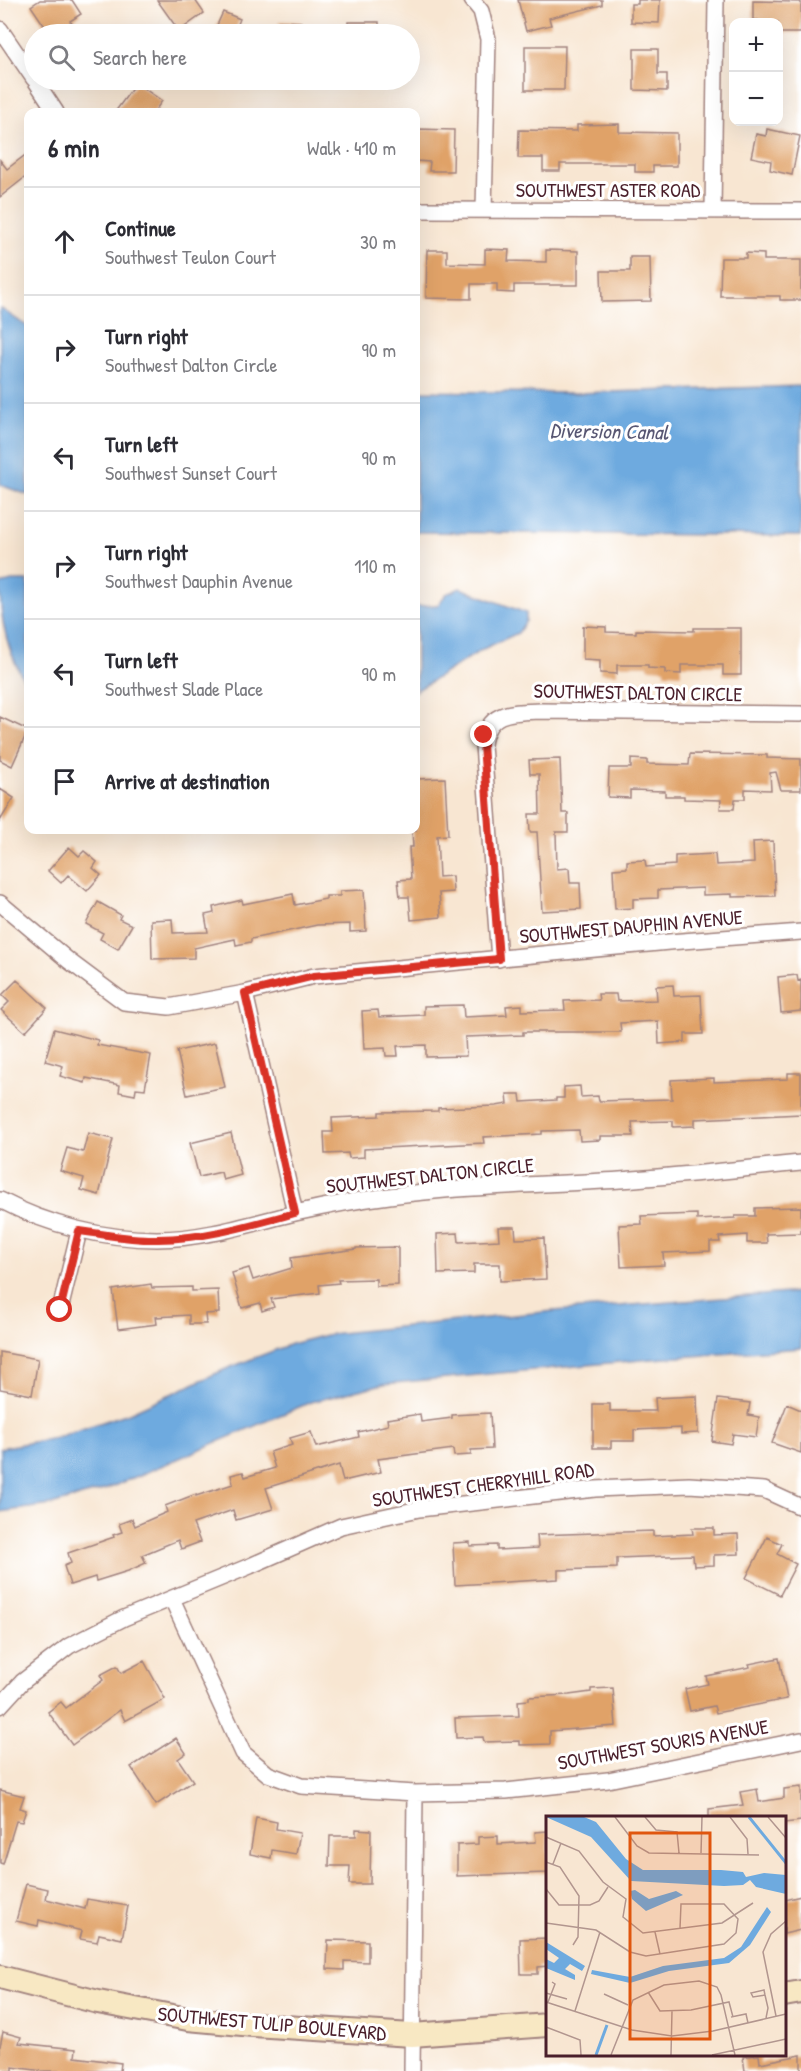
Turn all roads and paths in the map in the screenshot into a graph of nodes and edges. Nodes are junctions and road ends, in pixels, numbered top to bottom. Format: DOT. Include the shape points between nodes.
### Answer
graph roads {
  1 [pos="472,0"];
  2 [pos="716,0"];
  3 [pos="0,29"];
  4 [pos="24,63"];
  5 [pos="42,90"];
  6 [pos="53,108"];
  7 [pos="420,210"];
  8 [pos="484,210"];
  9 [pos="712,210"];
  10 [pos="801,211"];
  11 [pos="801,714"];
  12 [pos="0,903"];
  13 [pos="801,932"];
  14 [pos="499,959"];
  15 [pos="245,993"];
  16 [pos="801,1163"];
  17 [pos="0,1200"];
  18 [pos="295,1213"];
  19 [pos="79,1231"];
  20 [pos="60,1310"];
  21 [pos="801,1507"];
  22 [pos="172,1599"];
  23 [pos="0,1706"];
  24 [pos="801,1740"];
  25 [pos="415,1793"];
  26 [pos="0,1977"];
  27 [pos="801,1992"];
  28 [pos="786,1995"];
  29 [pos="546,2025"];
  30 [pos="412,2035"];
  31 [pos="412,2071"];
  1 -- 8 [label="street" via="481,12 488,39"];
  2 -- 9 [label="street"];
  3 -- 4 [label="street"];
  5 -- 6 [label="street"];
  7 -- 8 [label="street, SOUTHWEST ASTER ROAD"];
  8 -- 9 [label="street, SOUTHWEST ASTER ROAD"];
  9 -- 10 [label="street, SOUTHWEST ASTER ROAD"];
  11 -- 14 [label="street, SOUTHWEST DALTON CIRCLE" via="510,712 495,719 484,735 484,757"];
  12 -- 15 [label="street, SOUTHWEST DAUPHIN AVENUE" via="69,962 124,1002 168,1007"];
  13 -- 14 [label="street, SOUTHWEST DAUPHIN AVENUE"];
  14 -- 15 [label="street, SOUTHWEST DAUPHIN AVENUE" via="314,976"];
  15 -- 18 [label="street"];
  16 -- 18 [label="street, SOUTHWEST DALTON CIRCLE" via="392,1196"];
  17 -- 19 [label="street, SOUTHWEST DALTON CIRCLE"];
  18 -- 19 [label="street, SOUTHWEST DALTON CIRCLE" via="179,1238 129,1238"];
  19 -- 20 [label="street"];
  21 -- 22 [label="street, SOUTHWEST CHERRYHILL ROAD" via="764,1490 689,1485 595,1489 419,1509 341,1526"];
  22 -- 23 [label="street, SOUTHWEST CHERRYHILL ROAD" via="69,1646 22,1682"];
  22 -- 25 [label="street, SOUTHWEST SOURIS AVENUE" via="243,1753 268,1774 301,1786"];
  24 -- 25 [label="street, SOUTHWEST SOURIS AVENUE" via="608,1780 506,1791"];
  25 -- 30 [label="street"];
  26 -- 30 [label="street, SOUTHWEST TULIP BOULEVARD" via="98,2002 188,2019"];
  27 -- 28 [label="street"];
  29 -- 30 [label="street, SOUTHWEST TULIP BOULEVARD"];
  30 -- 31 [label="street"];
}
